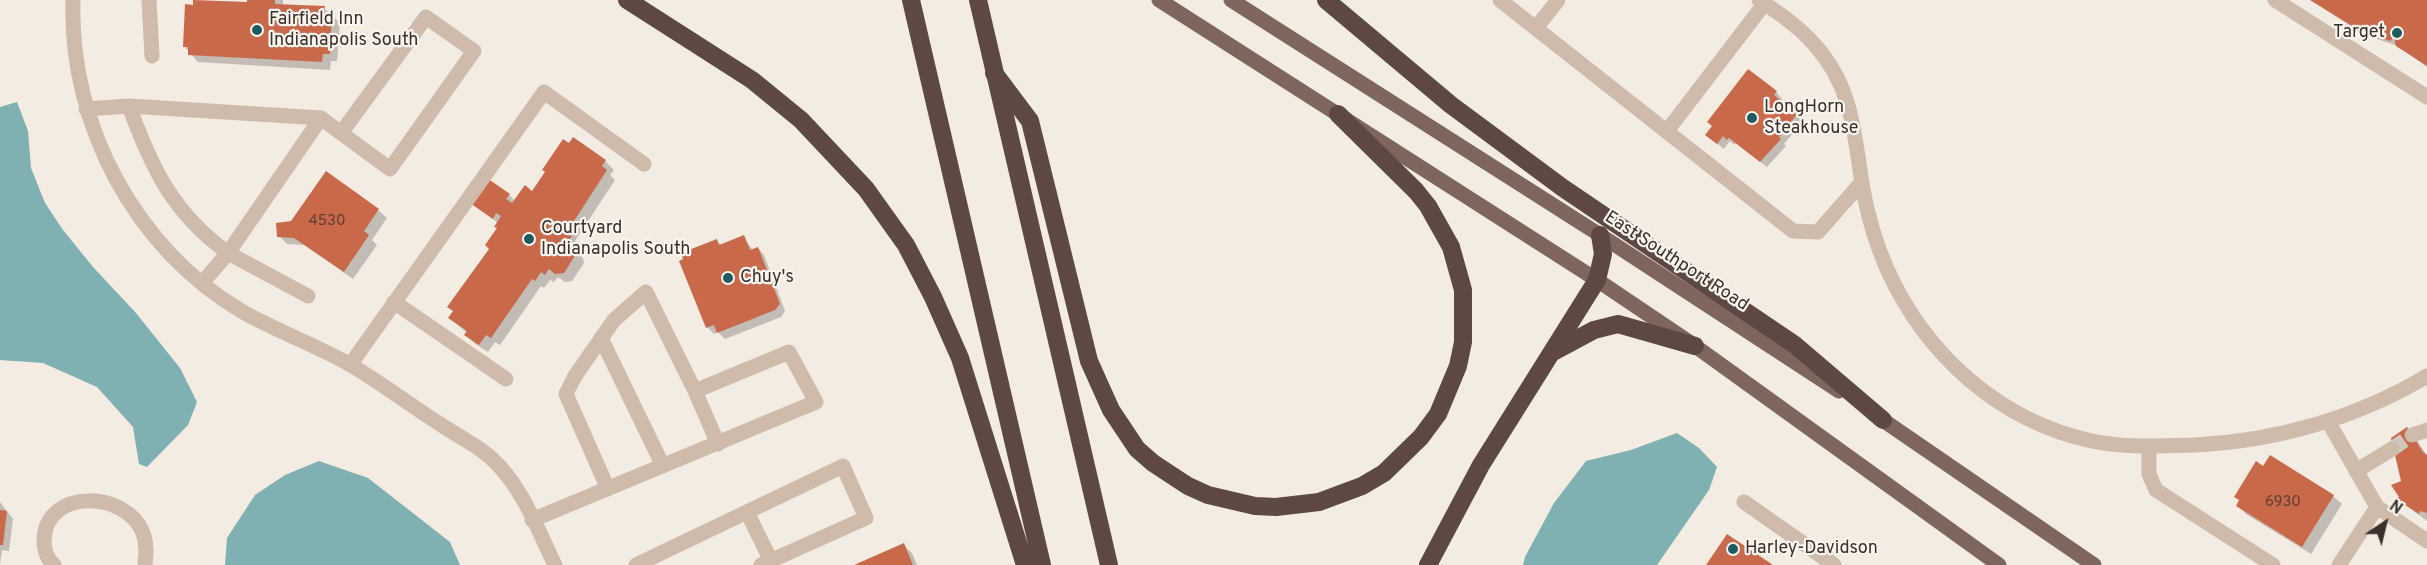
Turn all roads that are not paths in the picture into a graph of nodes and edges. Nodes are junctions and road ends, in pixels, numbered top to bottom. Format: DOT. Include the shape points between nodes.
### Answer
graph roads {
  1 [pos="73,0"];
  2 [pos="149,0"];
  3 [pos="627,0"];
  4 [pos="911,0"];
  5 [pos="978,0"];
  6 [pos="1159,0"];
  7 [pos="1231,0"];
  8 [pos="1326,0"];
  9 [pos="1500,0"];
  10 [pos="1558,0"];
  11 [pos="2275,0"];
  12 [pos="1762,2"];
  13 [pos="1536,28"];
  14 [pos="152,56"];
  15 [pos="994,73"];
  16 [pos="2427,97"];
  17 [pos="129,106"];
  18 [pos="86,110"];
  19 [pos="1338,114"];
  20 [pos="321,118"];
  21 [pos="1667,132"];
  22 [pos="341,133"];
  23 [pos="644,164"];
  24 [pos="1862,182"];
  25 [pos="1600,235"];
  26 [pos="228,253"];
  27 [pos="1598,280"];
  28 [pos="202,284"];
  29 [pos="308,296"];
  30 [pos="394,302"];
  31 [pos="601,338"];
  32 [pos="1695,346"];
  33 [pos="1551,353"];
  34 [pos="350,365"];
  35 [pos="2427,376"];
  36 [pos="506,380"];
  37 [pos="695,391"];
  38 [pos="1883,420"];
  39 [pos="2328,421"];
  40 [pos="2427,430"];
  41 [pos="2412,435"];
  42 [pos="718,444"];
  43 [pos="2149,446"];
  44 [pos="2392,449"];
  45 [pos="663,466"];
  46 [pos="2356,471"];
  47 [pos="608,489"];
  48 [pos="1743,502"];
  49 [pos="2377,507"];
  50 [pos="747,512"];
  51 [pos="532,520"];
  52 [pos="2427,541"];
  53 [pos="768,564"];
  54 [pos="54,565"];
  55 [pos="145,565"];
  56 [pos="555,565"];
  57 [pos="636,565"];
  58 [pos="1025,565"];
  59 [pos="1042,565"];
  60 [pos="1109,565"];
  61 [pos="1428,565"];
  62 [pos="1833,565"];
  63 [pos="1999,565"];
  64 [pos="2094,565"];
  65 [pos="2274,565"];
  66 [pos="2339,565"];
  1 -- 18 [label="street" via="77,73"];
  2 -- 14 [label="street"];
  3 -- 58 [label="highway" via="752,80 801,120 866,189 906,245 960,358"];
  4 -- 59 [label="highway"];
  5 -- 15 [label="highway"];
  6 -- 19 [label="main road"];
  7 -- 25 [label="main road, East Southport Road"];
  8 -- 38 [label="highway" via="1461,112 1563,188 1795,345"];
  9 -- 13 [label="street"];
  10 -- 13 [label="street"];
  11 -- 16 [label="street"];
  12 -- 21 [label="street"];
  12 -- 24 [label="street" via="1799,29 1832,69 1852,114"];
  13 -- 21 [label="street"];
  15 -- 19 [label="highway" via="1030,121 1089,361 1111,410 1137,448 1153,463 1208,495 1255,506 1319,501 1362,486 1384,472 1421,437 1438,414 1458,366 1463,342 1463,290 1451,247 1416,190"];
  15 -- 60 [label="highway"];
  17 -- 18 [label="street"];
  17 -- 20 [label="street"];
  17 -- 26 [label="street" via="162,181 197,227"];
  18 -- 28 [label="street" via="120,189 151,231"];
  19 -- 27 [label="main road"];
  20 -- 22 [label="street"];
  20 -- 26 [label="street"];
  21 -- 24 [label="street" via="1793,231 1818,232"];
  22 -- 22 [label="street" via="426,17 474,51 390,169"];
  23 -- 30 [label="street" via="544,92"];
  24 -- 43 [label="street" via="1877,241 1896,287 1919,326 1963,375 2000,403 2049,428 2094,441"];
  25 -- 27 [label="highway" via="1603,254"];
  25 -- 38 [label="main road, East Southport Road"];
  26 -- 28 [label="street"];
  26 -- 29 [label="street"];
  27 -- 32 [label="main road"];
  27 -- 33 [label="highway"];
  28 -- 34 [label="street" via="243,312"];
  30 -- 34 [label="street"];
  30 -- 36 [label="street"];
  31 -- 37 [label="street" via="614,320 646,292"];
  31 -- 45 [label="street"];
  31 -- 47 [label="street" via="566,394"];
  32 -- 33 [label="highway" via="1618,324 1594,330"];
  32 -- 63 [label="main road"];
  33 -- 61 [label="highway" via="1461,499"];
  34 -- 51 [label="street" via="490,457 515,484"];
  35 -- 39 [label="street"];
  37 -- 42 [label="street"];
  37 -- 42 [label="street" via="789,352 816,402"];
  38 -- 64 [label="main road, East Southport Road"];
  39 -- 43 [label="street" via="2233,442"];
  39 -- 46 [label="street"];
  40 -- 41 [label="street"];
  42 -- 45 [label="street"];
  43 -- 65 [label="street" via="2149,474 2156,490"];
  44 -- 46 [label="street"];
  45 -- 47 [label="street"];
  46 -- 49 [label="street"];
  47 -- 51 [label="street"];
  48 -- 62 [label="street"];
  49 -- 52 [label="street"];
  49 -- 66 [label="street"];
  50 -- 53 [label="street"];
  50 -- 53 [label="street" via="843,466 866,518"];
  50 -- 57 [label="street"];
  51 -- 56 [label="street"];
  54 -- 55 [label="street" via="45,548 47,525 60,508 85,501 113,506 139,524 146,547"];
}
